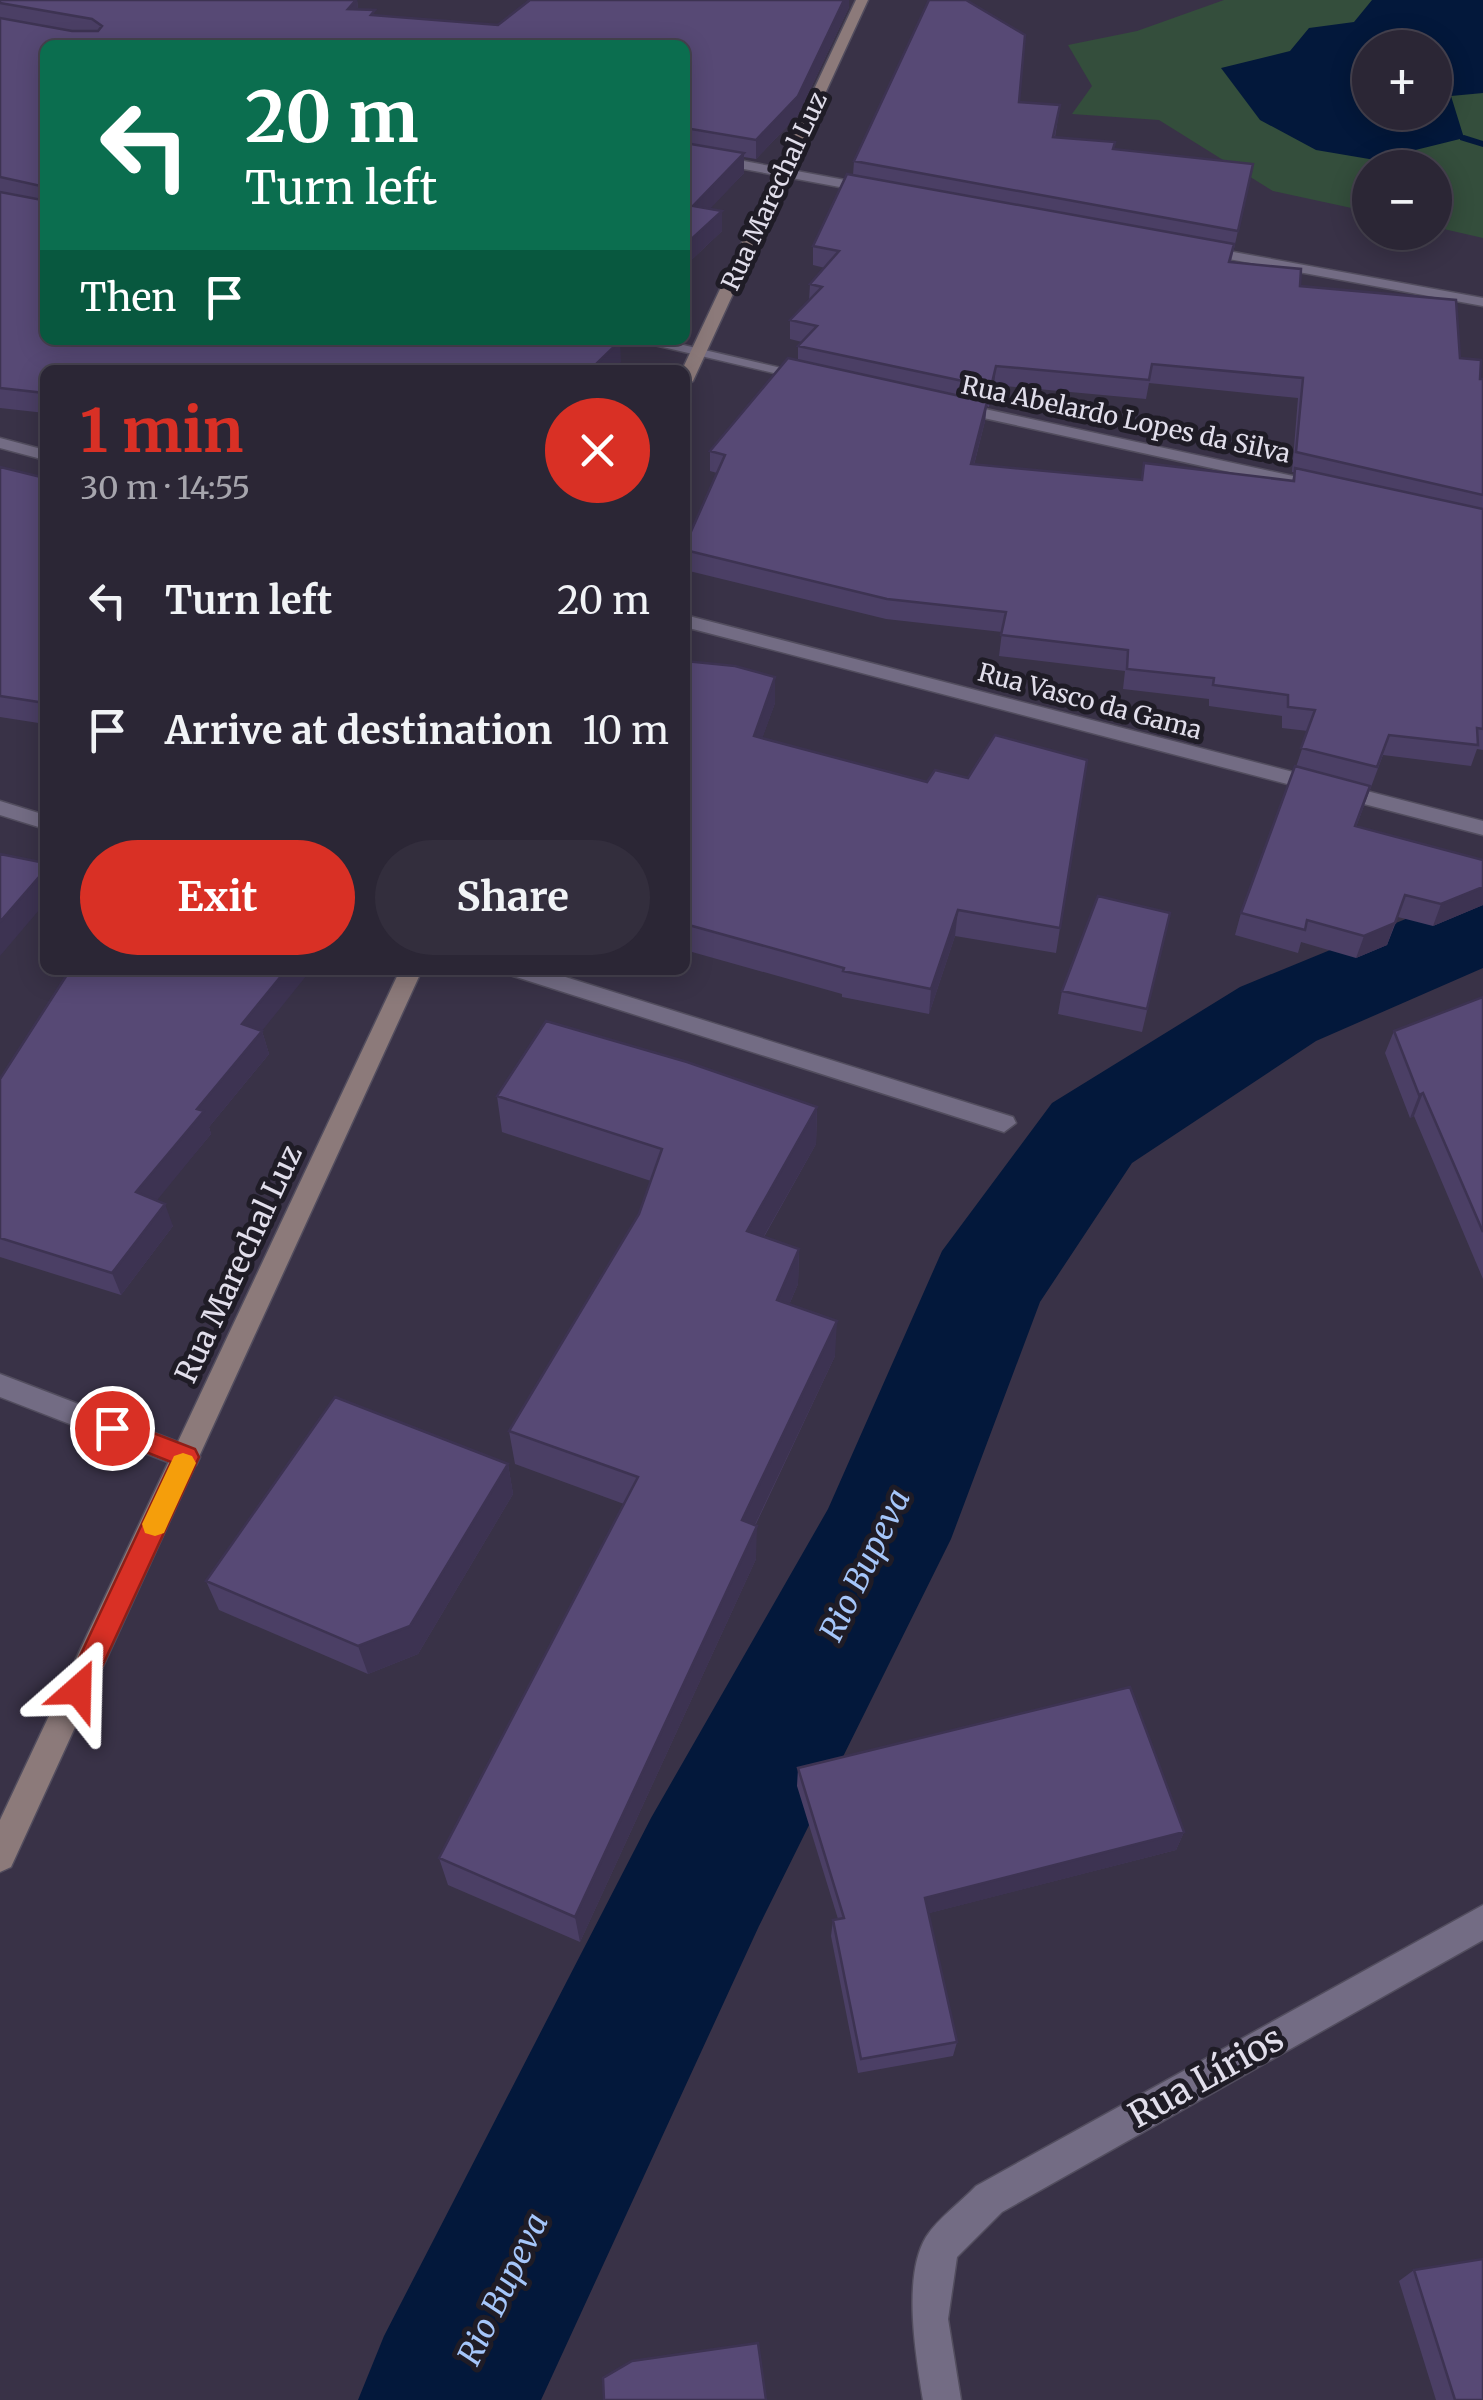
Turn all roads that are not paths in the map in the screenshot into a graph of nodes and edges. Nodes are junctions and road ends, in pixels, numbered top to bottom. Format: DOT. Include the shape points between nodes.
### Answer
graph roads {
  1 [pos="862,0"];
  2 [pos="690,155"];
  3 [pos="783,172"];
  4 [pos="900,194"];
  5 [pos="1191,248"];
  6 [pos="1483,302"];
  7 [pos="664,345"];
  8 [pos="698,352"];
  9 [pos="690,370"];
  10 [pos="832,381"];
  11 [pos="928,402"];
  12 [pos="0,443"];
  13 [pos="40,454"];
  14 [pos="1349,493"];
  15 [pos="690,622"];
  16 [pos="0,808"];
  17 [pos="40,820"];
  18 [pos="1483,828"];
  19 [pos="409,975"];
  20 [pos="534,975"];
  21 [pos="1004,1123"];
  22 [pos="0,1385"];
  23 [pos="186,1457"];
  24 [pos="0,1856"];
  25 [pos="1483,1922"];
  26 [pos="942,2400"];
  1 -- 3 [label="main road, Rua Marechal Luz"];
  2 -- 3 [label="street"];
  3 -- 4 [label="street"];
  3 -- 8 [label="main road, Rua Marechal Luz"];
  5 -- 6 [label="street"];
  7 -- 8 [label="street"];
  8 -- 9 [label="main road, Rua Marechal Luz"];
  8 -- 10 [label="street"];
  11 -- 14 [label="street, Rua Abelardo Lopes da Silva"];
  12 -- 13 [label="street"];
  15 -- 18 [label="street, Rua Vasco da Gama"];
  16 -- 17 [label="street"];
  19 -- 23 [label="main road, Rua Marechal Luz"];
  20 -- 21 [label="street"];
  22 -- 23 [label="street"];
  23 -- 24 [label="main road, Rua Marechal Luz"];
  25 -- 26 [label="street, Rua Lírios" via="989,2200 940,2248 929,2320"];
}
